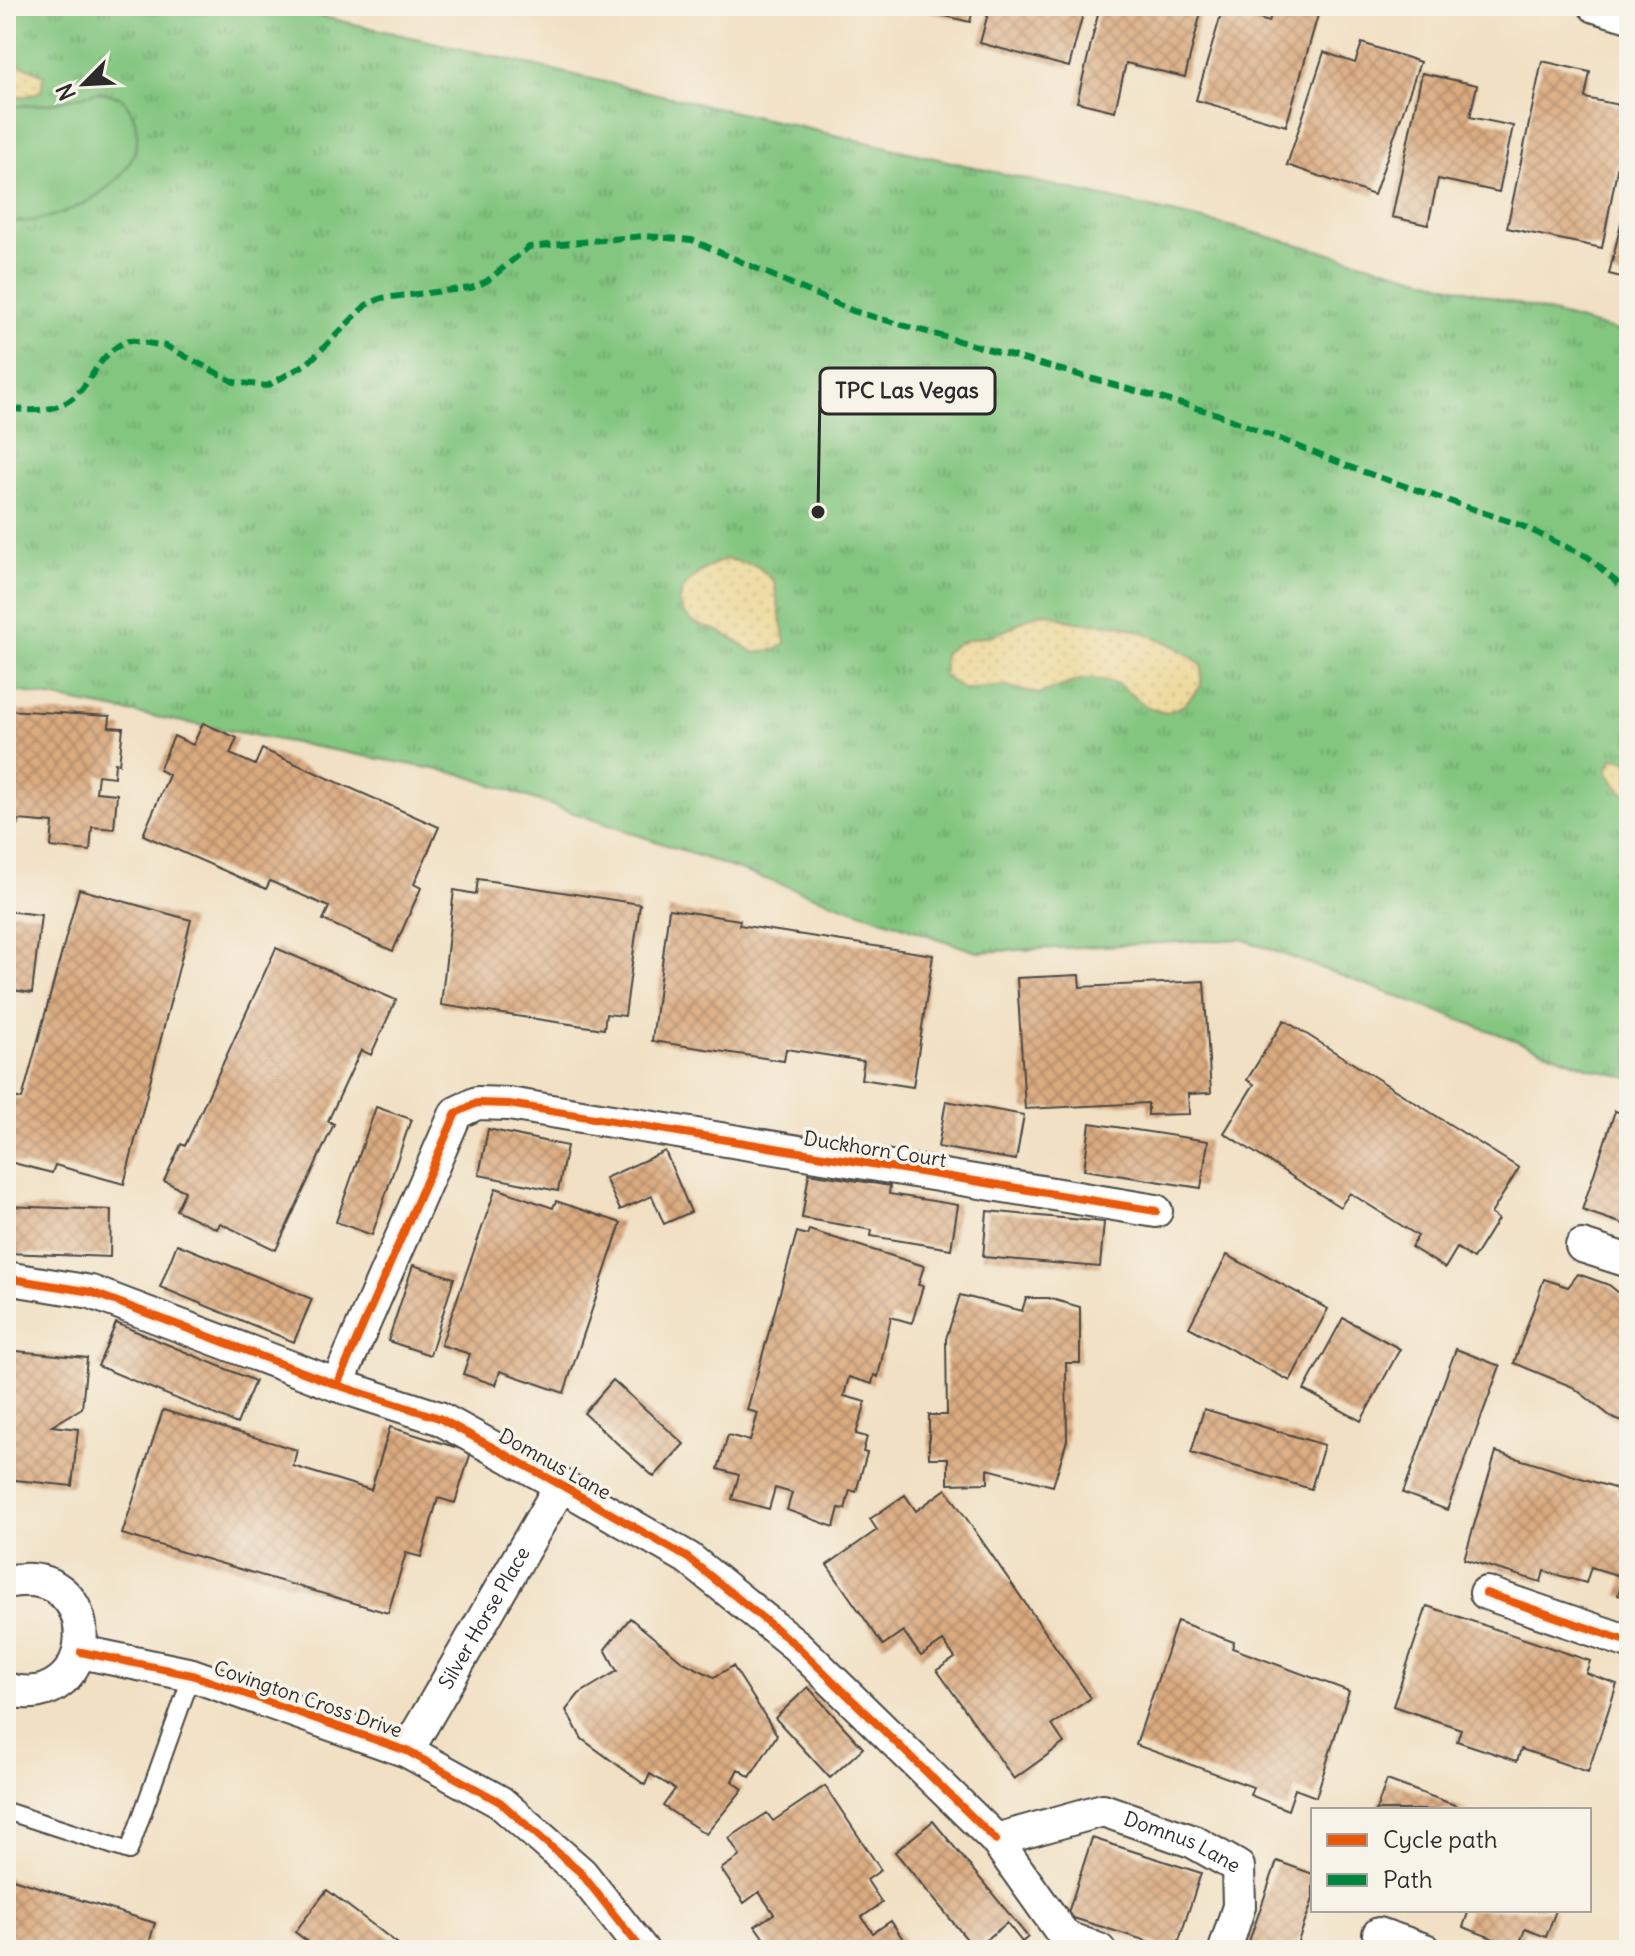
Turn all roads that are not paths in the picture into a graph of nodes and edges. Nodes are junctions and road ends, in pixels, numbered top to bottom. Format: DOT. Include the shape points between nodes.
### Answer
graph roads {
  1 [pos="1595,6"];
  2 [pos="1629,16"];
  3 [pos="1156,1211"];
  4 [pos="1582,1246"];
  5 [pos="1629,1261"];
  6 [pos="6,1278"];
  7 [pos="337,1385"];
  8 [pos="561,1485"];
  9 [pos="6,1582"];
  10 [pos="1486,1593"];
  11 [pos="1629,1642"];
  12 [pos="81,1652"];
  13 [pos="192,1675"];
  14 [pos="6,1689"];
  15 [pos="407,1751"];
  16 [pos="6,1811"];
  17 [pos="996,1840"];
  18 [pos="1379,1934"];
  19 [pos="642,1950"];
  20 [pos="1099,1950"];
  21 [pos="1225,1950"];
  22 [pos="1425,1950"];
  1 -- 2 [label="street"];
  3 -- 7 [label="street, Duckhorn Court" via="509,1104 477,1103 456,1113"];
  4 -- 5 [label="street"];
  6 -- 7 [label="street, Domnus Lane" via="91,1292"];
  7 -- 8 [label="street, Domnus Lane" via="439,1418"];
  8 -- 15 [label="street, Silver Horse Place"];
  8 -- 17 [label="street, Domnus Lane" via="688,1558 797,1646"];
  9 -- 12 [label="street" via="40,1580 64,1594 79,1616"];
  10 -- 11 [label="street"];
  12 -- 13 [label="street, Covington Cross Drive"];
  12 -- 14 [label="street" via="58,1684 39,1692"];
  13 -- 15 [label="street, Covington Cross Drive"];
  13 -- 16 [label="lane" via="129,1851"];
  15 -- 19 [label="street, Covington Cross Drive" via="500,1802 581,1873"];
  17 -- 20 [label="street, Domnus Lane" via="1065,1937"];
  17 -- 21 [label="street, Domnus Lane" via="1103,1810 1194,1842 1238,1867 1239,1906"];
  18 -- 22 [label="street"];
}
